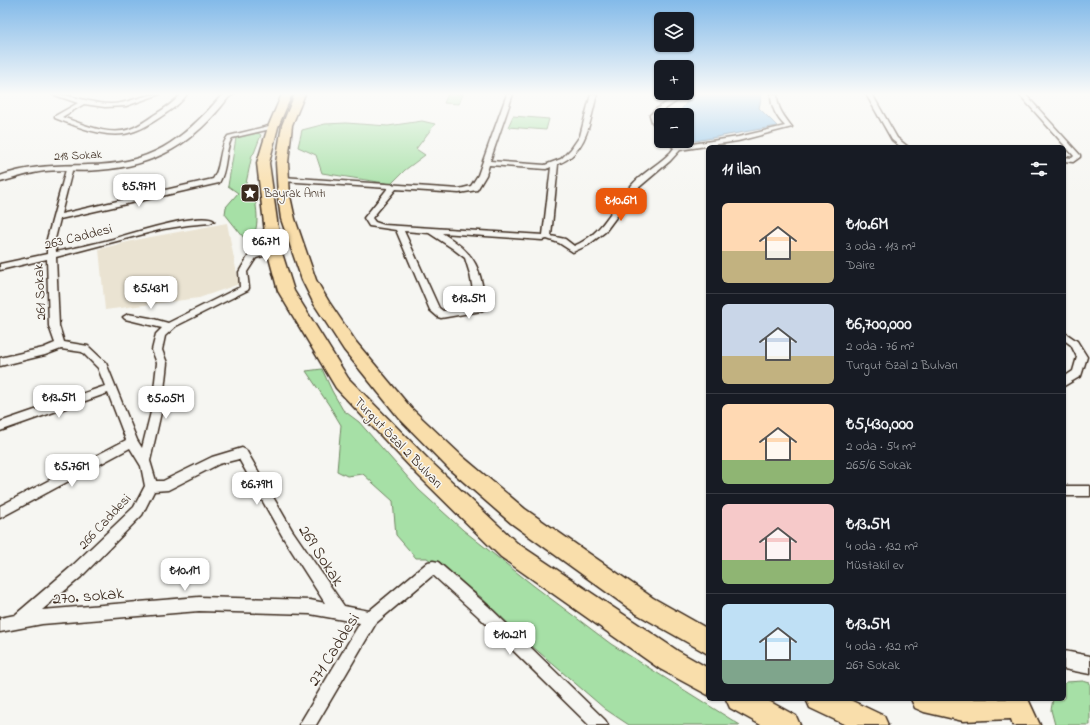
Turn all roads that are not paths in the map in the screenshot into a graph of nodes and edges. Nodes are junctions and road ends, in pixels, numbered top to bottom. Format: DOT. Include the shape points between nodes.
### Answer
graph roads {
  1 [pos="273,127"];
  2 [pos="87,128"];
  3 [pos="137,128"];
  4 [pos="196,128"];
  5 [pos="269,128"];
  6 [pos="287,128"];
  7 [pos="498,128"];
  8 [pos="585,128"];
  9 [pos="785,128"];
  10 [pos="888,128"];
  11 [pos="1053,128"];
  12 [pos="902,145"];
  13 [pos="694,146"];
  14 [pos="678,148"];
  15 [pos="1066,159"];
  16 [pos="486,163"];
  17 [pos="555,165"];
  18 [pos="69,167"];
  19 [pos="0,179"];
  20 [pos="282,179"];
  21 [pos="394,186"];
  22 [pos="57,217"];
  23 [pos="210,221"];
  24 [pos="271,225"];
  25 [pos="399,228"];
  26 [pos="431,230"];
  27 [pos="548,237"];
  28 [pos="274,250"];
  29 [pos="252,256"];
  30 [pos="50,257"];
  31 [pos="0,268"];
  32 [pos="128,317"];
  33 [pos="169,327"];
  34 [pos="1066,337"];
  35 [pos="60,345"];
  36 [pos="0,362"];
  37 [pos="1066,381"];
  38 [pos="111,388"];
  39 [pos="0,427"];
  40 [pos="132,442"];
  41 [pos="144,462"];
  42 [pos="152,486"];
  43 [pos="1066,491"];
  44 [pos="1090,491"];
  45 [pos="0,512"];
  46 [pos="340,612"];
  47 [pos="371,618"];
  48 [pos="18,622"];
  49 [pos="0,625"];
  50 [pos="703,638"];
  51 [pos="1066,660"];
  52 [pos="1090,665"];
  53 [pos="706,681"];
  54 [pos="743,701"];
  55 [pos="823,701"];
  56 [pos="933,701"];
  57 [pos="1018,707"];
  58 [pos="307,725"];
  59 [pos="599,725"];
  60 [pos="787,725"];
  61 [pos="875,725"];
  1 -- 24 [label="highway, Turgut Özal 2 Bulvarı" via="263,163"];
  2 -- 3 [label="street" via="118,134"];
  4 -- 18 [label="street, 218 Sokak" via="179,143 156,155 112,166"];
  5 -- 22 [label="street" via="230,137 224,149 222,174 216,181"];
  6 -- 20 [label="highway, Turgut Özal 2 Bulvarı"];
  7 -- 16 [label="street"];
  8 -- 17 [label="street" via="574,150"];
  9 -- 13 [label="street"];
  10 -- 12 [label="street" via="894,139"];
  11 -- 15 [label="street" via="1078,156 1073,160"];
  14 -- 27 [label="street" via="671,157 635,185 606,228 593,240 573,249 562,241"];
  16 -- 17 [label="street" via="546,167"];
  16 -- 21 [label="street" via="474,188 459,191"];
  17 -- 27 [label="street"];
  18 -- 19 [label="street, 218 Sokak" via="39,170"];
  18 -- 22 [label="street, 261 Sokak"];
  20 -- 21 [label="street"];
  20 -- 50 [label="highway, Turgut Özal 2 Bulvarı" via="288,219 309,280 350,346 405,413 456,463 518,516 645,606"];
  21 -- 25 [label="street" via="368,218 372,224"];
  22 -- 30 [label="street, 261 Sokak" via="51,239"];
  23 -- 30 [label="street, 263 Caddesi" via="200,220 148,231"];
  24 -- 28 [label="highway, Turgut Özal 2 Bulvarı"];
  24 -- 29 [label="street"];
  25 -- 26 [label="street"];
  25 -- 26 [label="street" via="435,310 441,315 481,308 480,295 469,257"];
  26 -- 27 [label="street"];
  28 -- 29 [label="street"];
  28 -- 53 [label="highway, Turgut Özal 2 Bulvarı" via="286,290 342,383 423,467 509,550 669,660"];
  29 -- 33 [label="street" via="243,272 245,288"];
  30 -- 31 [label="street, 263 Caddesi"];
  30 -- 35 [label="street, 261 Sokak" via="54,326"];
  32 -- 33 [label="street"];
  33 -- 41 [label="street" via="161,334 157,350 162,363 158,408"];
  34 -- 37 [label="street" via="1074,343 1082,356 1077,373"];
  35 -- 36 [label="street"];
  35 -- 38 [label="street" via="85,349 102,366"];
  38 -- 39 [label="street"];
  38 -- 40 [label="street"];
  40 -- 41 [label="street"];
  40 -- 45 [label="street"];
  41 -- 42 [label="street"];
  42 -- 46 [label="street, 269 Sokak" via="164,486 216,460 242,453 284,527"];
  42 -- 48 [label="street, 266 Caddesi" via="138,511 76,572"];
  43 -- 44 [label="street"];
  46 -- 47 [label="street, 270. sokak"];
  46 -- 48 [label="street, 270. sokak" via="310,607 199,604 42,617"];
  47 -- 58 [label="street, 271 Caddesi"];
  47 -- 59 [label="street, 271 Caddesi" via="433,567 483,611"];
  48 -- 49 [label="street, 270. sokak"];
  51 -- 52 [label="street"];
  54 -- 60 [label="highway"];
  55 -- 61 [label="highway"];
  56 -- 57 [label="highway" via="963,708"];
}
